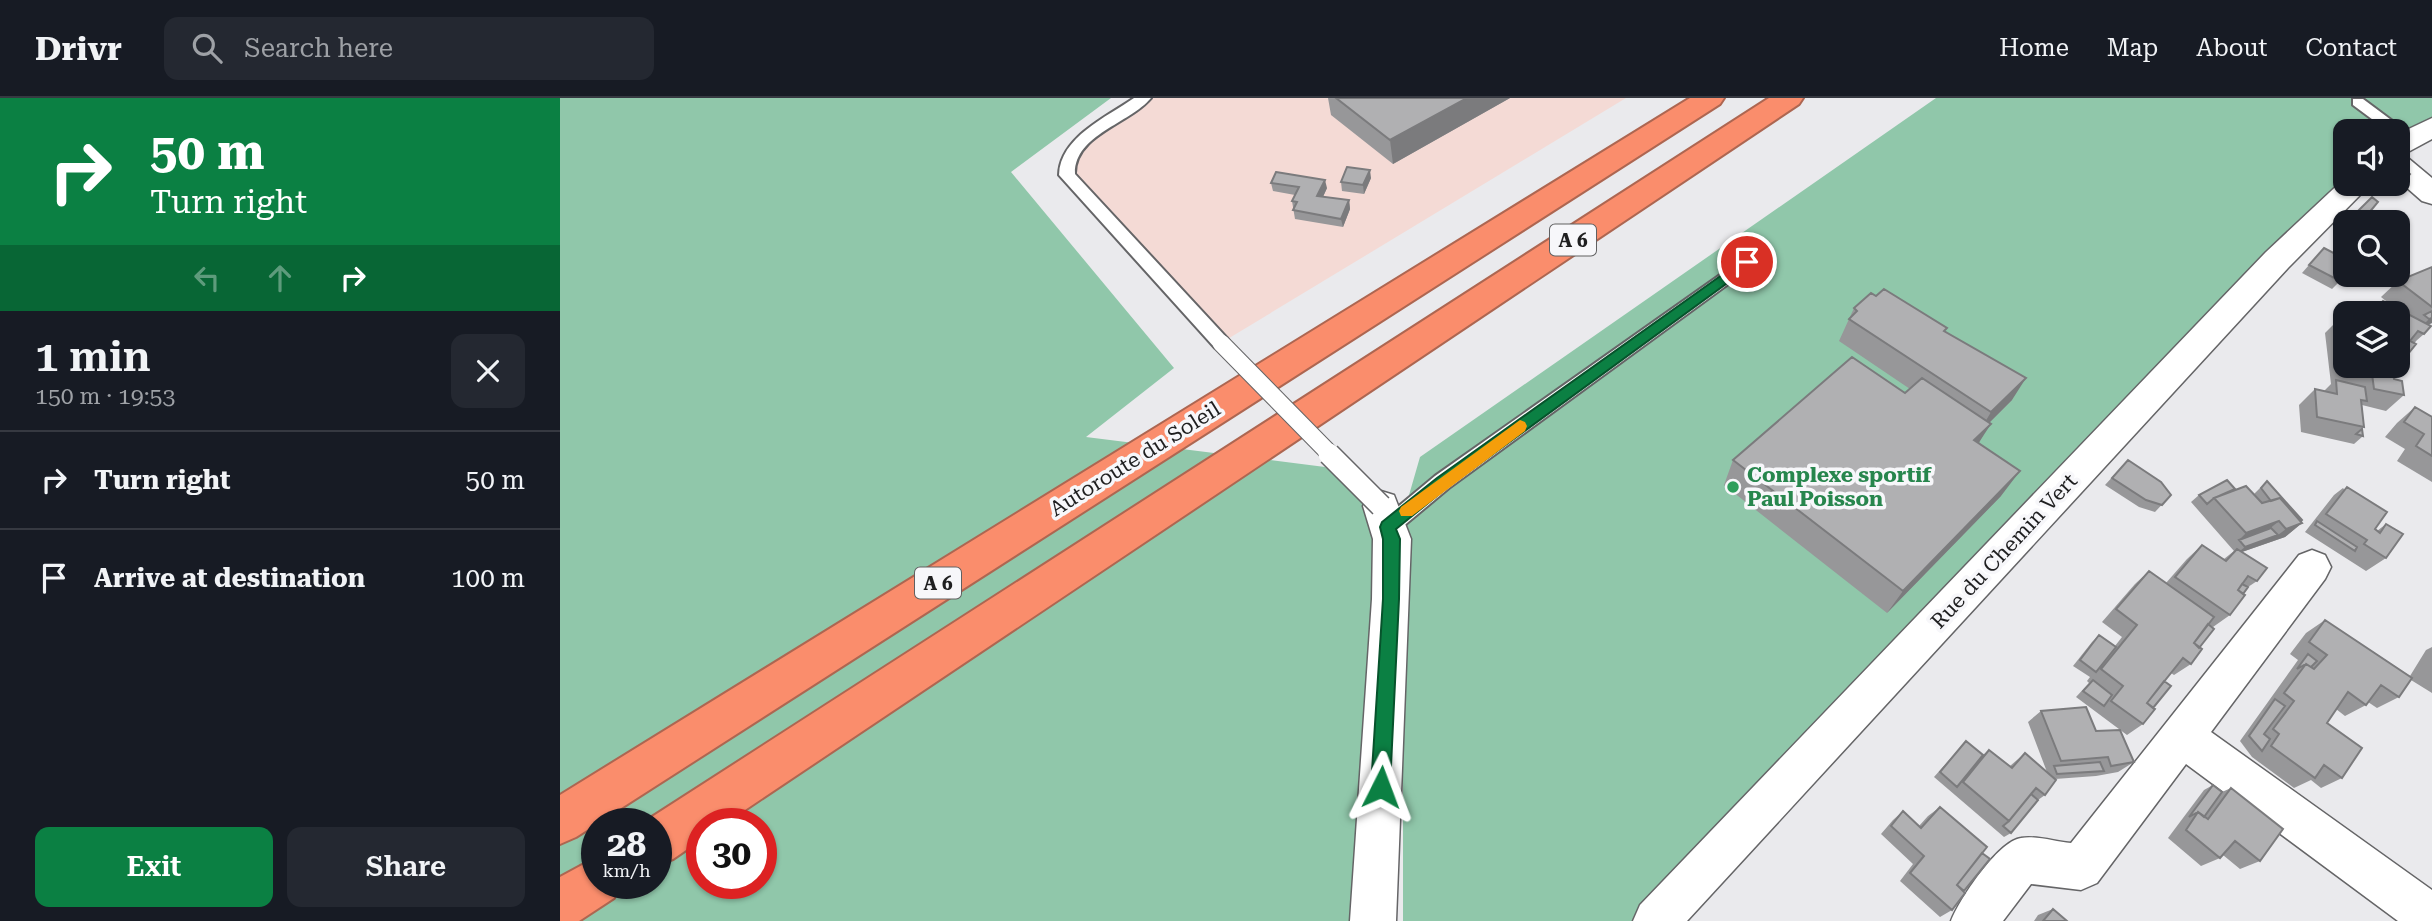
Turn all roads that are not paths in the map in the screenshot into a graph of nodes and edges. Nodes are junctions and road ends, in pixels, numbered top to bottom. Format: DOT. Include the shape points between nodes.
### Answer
graph roads {
  1 [pos="1144,98"];
  2 [pos="1710,98"];
  3 [pos="1789,98"];
  4 [pos="2358,102"];
  5 [pos="2379,119"];
  6 [pos="2410,150"];
  7 [pos="2432,194"];
  8 [pos="2344,196"];
  9 [pos="1747,262"];
  10 [pos="1385,516"];
  11 [pos="2312,566"];
  12 [pos="2182,736"];
  13 [pos="560,821"];
  14 [pos="672,831"];
  15 [pos="581,891"];
  16 [pos="560,905"];
  17 [pos="2431,918"];
  18 [pos="1373,921"];
  19 [pos="1656,921"];
  20 [pos="1974,921"];
  1 -- 10 [label="lane, bridge" via="1082,141 1067,160 1067,175"];
  2 -- 13 [label="highway, Autoroute du Soleil / A 6"];
  3 -- 14 [label="highway, A 6"];
  4 -- 5 [label="lane"];
  6 -- 7 [label="street"];
  8 -- 19 [label="street, Rue du Chemin Vert" via="2277,260"];
  9 -- 10 [label="lane" via="1443,482"];
  10 -- 18 [label="street" via="1392,539 1391,599"];
  11 -- 12 [label="street"];
  12 -- 17 [label="street"];
  12 -- 20 [label="street" via="2081,867 2021,860"];
  15 -- 16 [label="highway"];
}
